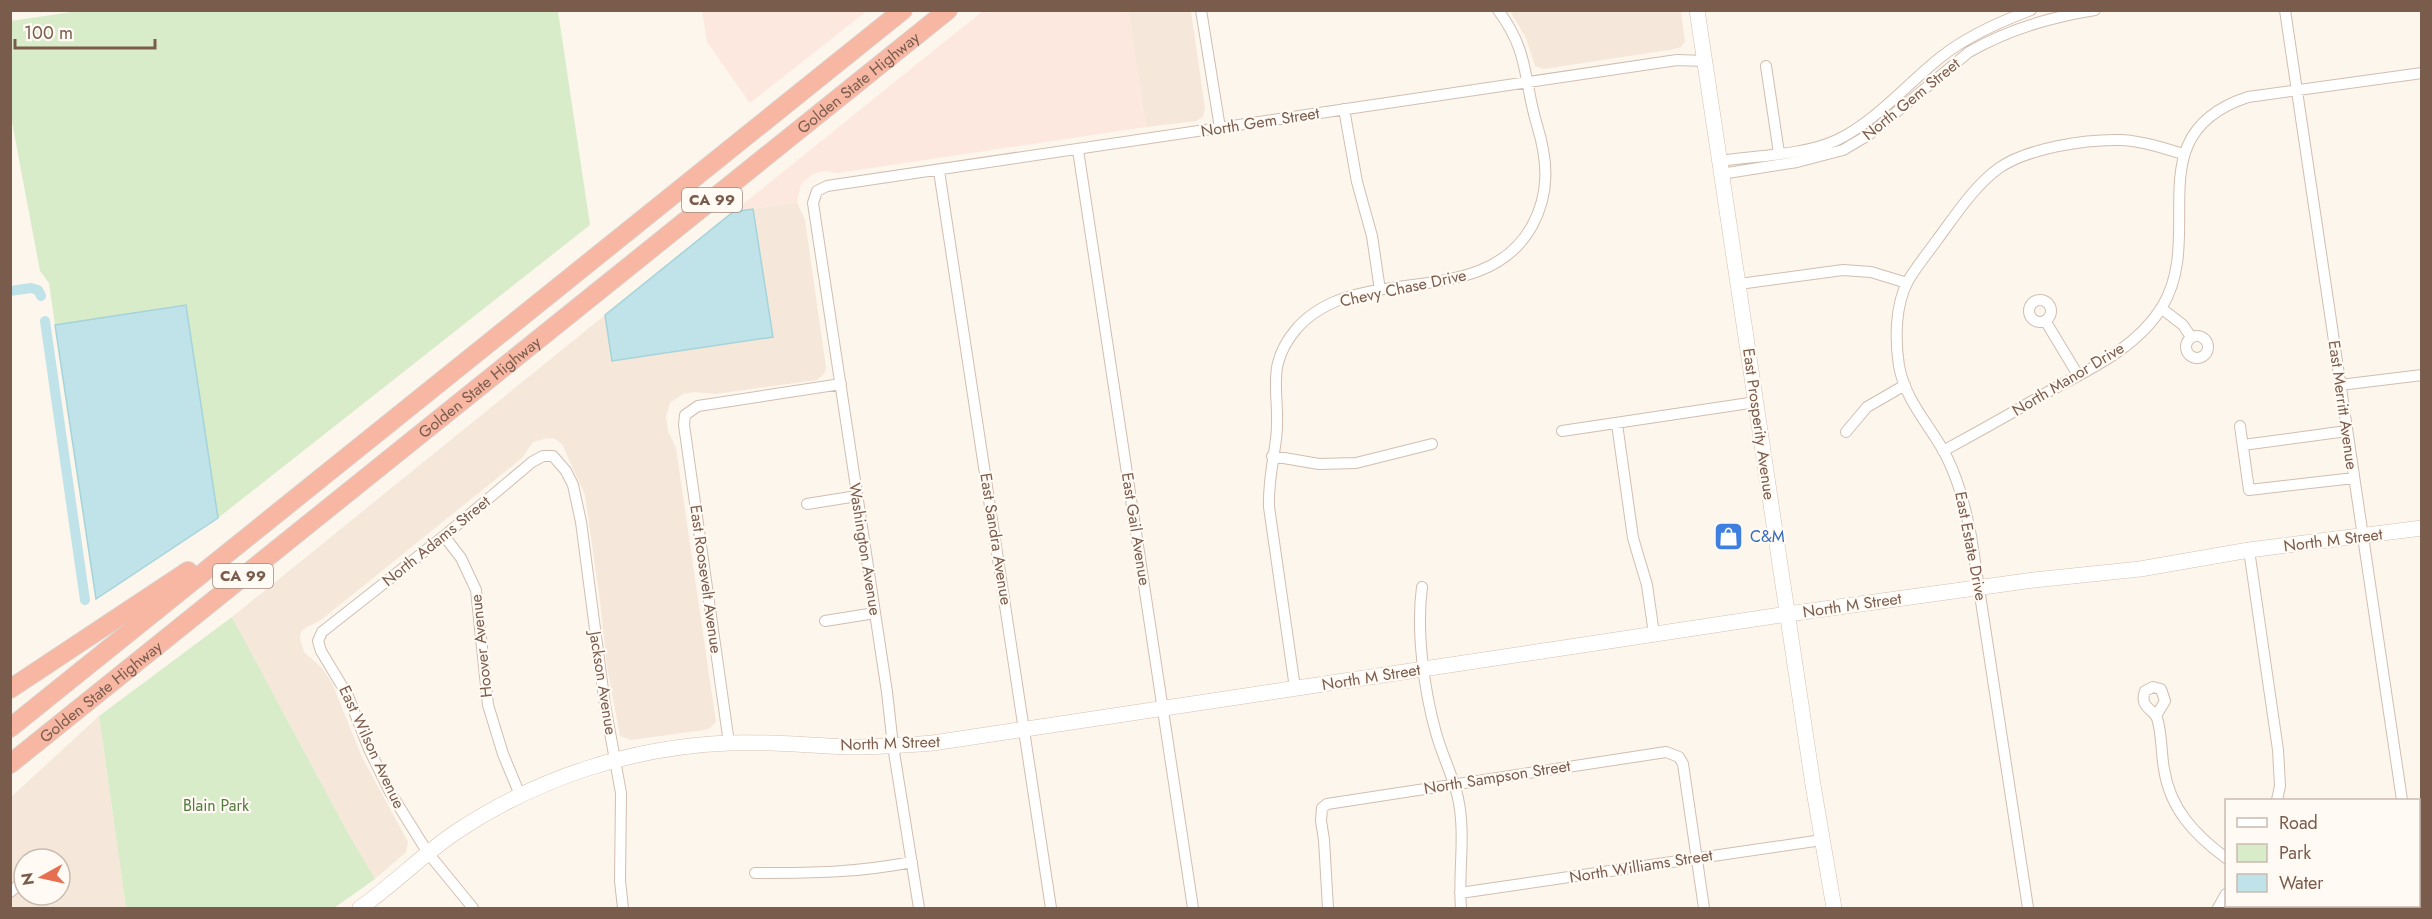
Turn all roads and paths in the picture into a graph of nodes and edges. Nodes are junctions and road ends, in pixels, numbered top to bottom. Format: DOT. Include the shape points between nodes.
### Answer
graph roads {
  1 [pos="903,10"];
  2 [pos="948,10"];
  3 [pos="1201,10"];
  4 [pos="1498,10"];
  5 [pos="1697,10"];
  6 [pos="2031,10"];
  7 [pos="2095,10"];
  8 [pos="2285,10"];
  9 [pos="1705,61"];
  10 [pos="1766,66"];
  11 [pos="2421,73"];
  12 [pos="1528,82"];
  13 [pos="2297,90"];
  14 [pos="1344,109"];
  15 [pos="1220,128"];
  16 [pos="1078,150"];
  17 [pos="1779,153"];
  18 [pos="2183,154"];
  19 [pos="1720,168"];
  20 [pos="939,171"];
  21 [pos="817,191"];
  22 [pos="1907,283"];
  23 [pos="1739,284"];
  24 [pos="1380,290"];
  25 [pos="2161,308"];
  26 [pos="2046,322"];
  27 [pos="2191,337"];
  28 [pos="2078,375"];
  29 [pos="2421,375"];
  30 [pos="841,384"];
  31 [pos="1905,385"];
  32 [pos="2340,385"];
  33 [pos="1756,402"];
  34 [pos="1617,424"];
  35 [pos="2240,426"];
  36 [pos="1562,431"];
  37 [pos="2347,431"];
  38 [pos="1846,432"];
  39 [pos="1432,444"];
  40 [pos="2243,445"];
  41 [pos="1943,451"];
  42 [pos="1272,456"];
  43 [pos="559,462"];
  44 [pos="2354,478"];
  45 [pos="857,496"];
  46 [pos="807,504"];
  47 [pos="2421,528"];
  48 [pos="444,536"];
  49 [pos="2362,536"];
  50 [pos="2249,550"];
  51 [pos="227,554"];
  52 [pos="1422,587"];
  53 [pos="1980,588"];
  54 [pos="875,613"];
  55 [pos="1788,614"];
  56 [pos="825,621"];
  57 [pos="1654,634"];
  58 [pos="318,641"];
  59 [pos="1425,669"];
  60 [pos="1295,688"];
  61 [pos="10,689"];
  62 [pos="98,693"];
  63 [pos="1163,710"];
  64 [pos="2157,716"];
  65 [pos="10,728"];
  66 [pos="1025,729"];
  67 [pos="729,743"];
  68 [pos="893,746"];
  69 [pos="616,759"];
  70 [pos="10,764"];
  71 [pos="10,777"];
  72 [pos="1454,784"];
  73 [pos="519,795"];
  74 [pos="2277,799"];
  75 [pos="2402,799"];
  76 [pos="1822,840"];
  77 [pos="428,853"];
  78 [pos="1696,857"];
  79 [pos="2225,857"];
  80 [pos="912,862"];
  81 [pos="755,873"];
  82 [pos="1460,893"];
  83 [pos="360,909"];
  84 [pos="473,909"];
  85 [pos="623,909"];
  86 [pos="919,909"];
  87 [pos="1051,909"];
  88 [pos="1192,909"];
  89 [pos="1328,909"];
  90 [pos="1461,909"];
  91 [pos="1704,909"];
  92 [pos="1834,909"];
  93 [pos="2028,909"];
  1 -- 51 [label="highway, Golden State Highway / CA 99"];
  2 -- 62 [label="highway, Golden State Highway / CA 99"];
  3 -- 15 [label="street"];
  4 -- 12 [label="street, Chevy Chase Drive" via="1524,57"];
  5 -- 9 [label="street, East Prosperity Avenue"];
  6 -- 17 [label="street, North Gem Street" via="1954,47 1848,134 1825,145"];
  7 -- 19 [label="street, North Gem Street" via="2040,21 1986,42 1870,134 1843,150 1797,162"];
  8 -- 13 [label="street, East Merritt Avenue"];
  9 -- 12 [label="street, North Gem Street" via="1677,60"];
  9 -- 19 [label="street, East Prosperity Avenue"];
  10 -- 17 [label="street"];
  11 -- 13 [label="street, North Manor Drive"];
  12 -- 14 [label="street, North Gem Street"];
  12 -- 24 [label="street, Chevy Chase Drive" via="1546,172 1542,201 1528,232 1517,247 1487,268 1465,276"];
  13 -- 18 [label="street, North Manor Drive" via="2229,103 2203,123"];
  13 -- 32 [label="street, East Merritt Avenue"];
  14 -- 15 [label="street, North Gem Street"];
  14 -- 24 [label="street"];
  15 -- 16 [label="street, North Gem Street"];
  16 -- 20 [label="street, North Gem Street"];
  16 -- 63 [label="street, East Gail Avenue"];
  17 -- 19 [label="street, North Gem Street"];
  18 -- 22 [label="street, East Estate Drive" via="2122,140 2042,150 2016,159 1998,169 1976,191"];
  18 -- 25 [label="street, North Manor Drive" via="2177,266"];
  19 -- 23 [label="street, East Prosperity Avenue"];
  20 -- 21 [label="street, North Gem Street" via="827,186"];
  20 -- 66 [label="street, East Sandra Avenue"];
  21 -- 30 [label="street, Washington Avenue" via="813,202"];
  22 -- 23 [label="street" via="1871,272 1843,270"];
  22 -- 31 [label="street, East Estate Drive" via="1897,333 1899,368"];
  23 -- 33 [label="street, East Prosperity Avenue"];
  24 -- 42 [label="street, Chevy Chase Drive" via="1326,305 1292,337 1278,362 1274,379 1276,438"];
  25 -- 27 [label="street"];
  25 -- 28 [label="street, North Manor Drive" via="2133,341"];
  26 -- 28 [label="street"];
  28 -- 41 [label="street, North Manor Drive"];
  29 -- 32 [label="street"];
  30 -- 45 [label="street, Washington Avenue"];
  30 -- 67 [label="street, East Roosevelt Avenue" via="698,406 685,415"];
  31 -- 38 [label="street" via="1867,407"];
  31 -- 41 [label="street, East Estate Drive"];
  32 -- 37 [label="street, East Merritt Avenue"];
  33 -- 34 [label="street"];
  33 -- 55 [label="street, East Prosperity Avenue"];
  34 -- 36 [label="street"];
  34 -- 57 [label="street" via="1634,538 1647,585"];
  35 -- 40 [label="street"];
  37 -- 40 [label="street"];
  37 -- 44 [label="street, East Merritt Avenue"];
  39 -- 42 [label="street" via="1356,463 1319,464"];
  40 -- 44 [label="street" via="2249,490"];
  41 -- 53 [label="street, East Estate Drive" via="1965,509"];
  42 -- 60 [label="street, Chevy Chase Drive" via="1269,507"];
  43 -- 48 [label="street, North Adams Street" via="553,456 532,462"];
  43 -- 69 [label="street, Jackson Avenue" via="579,503 605,705"];
  44 -- 49 [label="street, East Merritt Avenue"];
  45 -- 46 [label="street"];
  45 -- 54 [label="street, Washington Avenue"];
  47 -- 49 [label="street, North M Street"];
  48 -- 58 [label="street, North Adams Street" via="322,632"];
  48 -- 73 [label="street, Hoover Avenue" via="461,558 476,590 488,705"];
  49 -- 50 [label="street, North M Street"];
  49 -- 75 [label="street, East Merritt Avenue"];
  50 -- 53 [label="street, North M Street" via="2140,569"];
  50 -- 74 [label="street" via="2278,750"];
  51 -- 61 [label="highway" via="208,558"];
  51 -- 65 [label="highway, Golden State Highway / CA 99"];
  52 -- 59 [label="street" via="1418,614"];
  53 -- 55 [label="street, North M Street"];
  53 -- 93 [label="street, East Estate Drive"];
  54 -- 56 [label="street"];
  54 -- 68 [label="street, Washington Avenue"];
  55 -- 57 [label="street, North M Street"];
  55 -- 76 [label="street, East Prosperity Avenue"];
  57 -- 59 [label="street, North M Street"];
  58 -- 77 [label="street, East Wilson Avenue" via="348,696 390,792"];
  59 -- 60 [label="street, North M Street"];
  59 -- 72 [label="street" via="1436,734"];
  60 -- 63 [label="street, North M Street"];
  62 -- 70 [label="highway, Golden State Highway / CA 99"];
  62 -- 71 [label="highway" via="89,710"];
  63 -- 66 [label="street, North M Street"];
  63 -- 88 [label="street, East Gail Avenue"];
  64 -- 79 [label="street" via="2167,786 2182,817"];
  66 -- 68 [label="street, North M Street"];
  66 -- 87 [label="street, East Sandra Avenue"];
  67 -- 68 [label="street, North M Street"];
  67 -- 69 [label="street, North M Street"];
  68 -- 80 [label="street, Washington Avenue"];
  69 -- 73 [label="street, North M Street"];
  69 -- 85 [label="street, Jackson Avenue" via="621,793"];
  72 -- 78 [label="street, North Sampson Street" via="1673,753 1683,764"];
  72 -- 82 [label="street" via="1461,821"];
  72 -- 89 [label="street, North Sampson Street" via="1332,803 1322,808"];
  73 -- 77 [label="street, North M Street"];
  76 -- 78 [label="street, North Williams Street"];
  76 -- 92 [label="street, East Prosperity Avenue"];
  77 -- 83 [label="street, North M Street"];
  77 -- 84 [label="street, East Wilson Avenue"];
  78 -- 82 [label="street, North Williams Street"];
  78 -- 91 [label="street"];
  80 -- 81 [label="street" via="838,873"];
  80 -- 86 [label="street, Washington Avenue"];
  82 -- 90 [label="street"];
}
